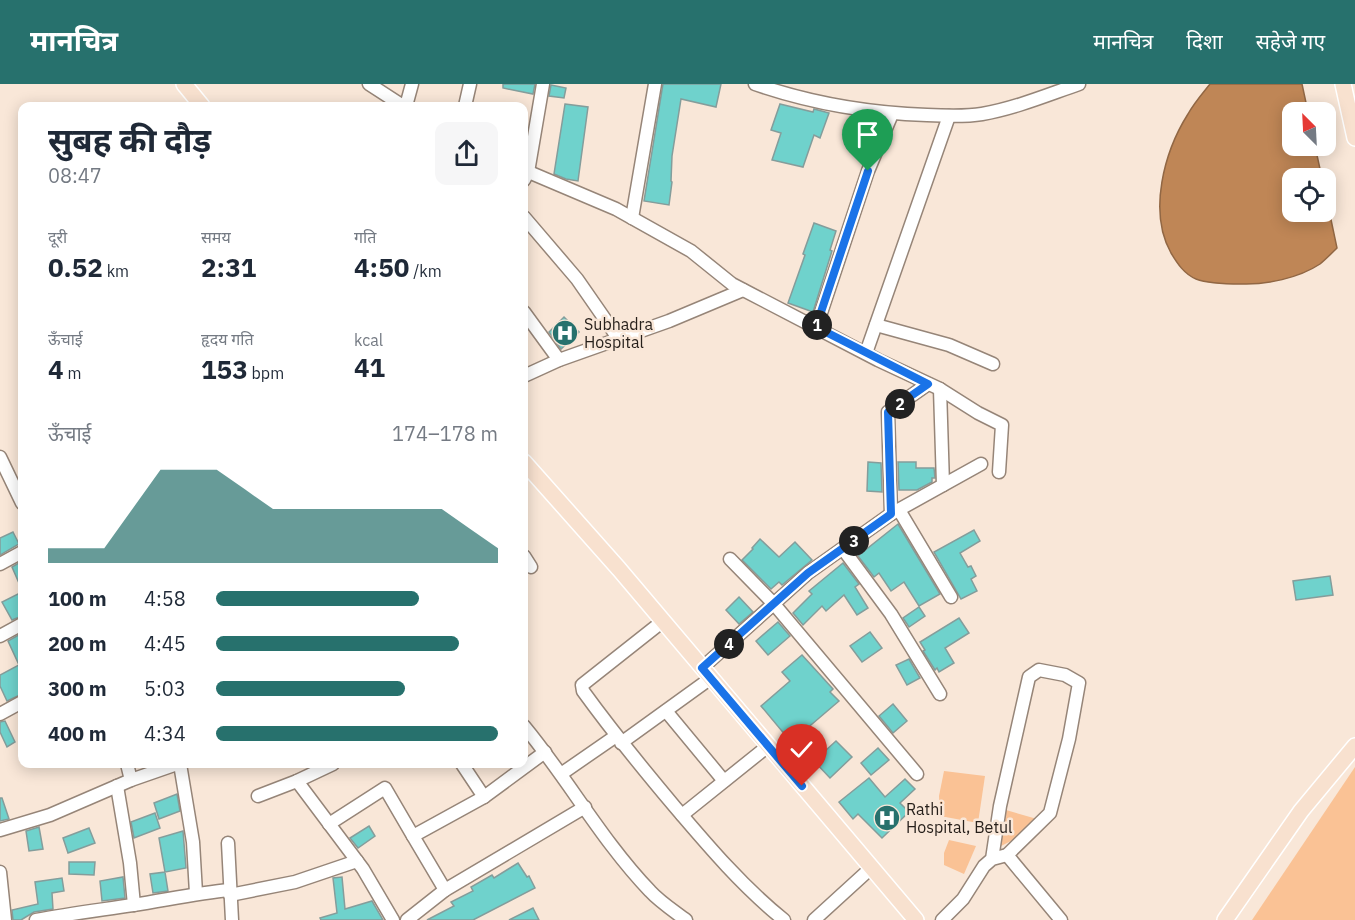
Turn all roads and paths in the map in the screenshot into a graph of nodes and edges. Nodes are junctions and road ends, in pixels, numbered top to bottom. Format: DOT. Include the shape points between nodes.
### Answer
graph roads {
  1 [pos="184,84"];
  2 [pos="369,84"];
  3 [pos="412,84"];
  4 [pos="470,84"];
  5 [pos="543,84"];
  6 [pos="655,84"];
  7 [pos="755,84"];
  8 [pos="1079,84"];
  9 [pos="1343,84"];
  10 [pos="198,102"];
  11 [pos="398,102"];
  12 [pos="405,102"];
  13 [pos="466,102"];
  14 [pos="892,114"];
  15 [pos="949,116"];
  16 [pos="1355,138"];
  17 [pos="528,159"];
  18 [pos="528,175"];
  19 [pos="632,218"];
  20 [pos="528,222"];
  21 [pos="743,290"];
  22 [pos="528,317"];
  23 [pos="876,325"];
  24 [pos="816,327"];
  25 [pos="618,339"];
  26 [pos="866,354"];
  27 [pos="560,360"];
  28 [pos="993,364"];
  29 [pos="528,374"];
  30 [pos="934,386"];
  31 [pos="0,460"];
  32 [pos="981,464"];
  33 [pos="528,467"];
  34 [pos="999,472"];
  35 [pos="943,485"];
  36 [pos="18,495"];
  37 [pos="895,512"];
  38 [pos="843,549"];
  39 [pos="18,554"];
  40 [pos="730,559"];
  41 [pos="528,562"];
  42 [pos="0,564"];
  43 [pos="531,567"];
  44 [pos="951,597"];
  45 [pos="774,604"];
  46 [pos="663,621"];
  47 [pos="18,626"];
  48 [pos="0,636"];
  49 [pos="707,673"];
  50 [pos="940,694"];
  51 [pos="18,704"];
  52 [pos="666,711"];
  53 [pos="0,714"];
  54 [pos="528,731"];
  55 [pos="618,739"];
  56 [pos="768,746"];
  57 [pos="1355,746"];
  58 [pos="545,752"];
  59 [pos="528,765"];
  60 [pos="128,768"];
  61 [pos="167,768"];
  62 [pos="180,768"];
  63 [pos="325,768"];
  64 [pos="465,768"];
  65 [pos="523,768"];
  66 [pos="561,774"];
  67 [pos="917,774"];
  68 [pos="131,780"];
  69 [pos="724,781"];
  70 [pos="297,782"];
  71 [pos="117,786"];
  72 [pos="258,796"];
  73 [pos="484,797"];
  74 [pos="585,807"];
  75 [pos="682,815"];
  76 [pos="328,824"];
  77 [pos="0,830"];
  78 [pos="413,836"];
  79 [pos="228,843"];
  80 [pos="1007,855"];
  81 [pos="992,859"];
  82 [pos="357,861"];
  83 [pos="871,868"];
  84 [pos="0,872"];
  85 [pos="445,890"];
  86 [pos="230,892"];
  87 [pos="196,893"];
  88 [pos="134,905"];
  89 [pos="5,920"];
  90 [pos="36,920"];
  91 [pos="232,920"];
  92 [pos="393,920"];
  93 [pos="407,920"];
  94 [pos="686,920"];
  95 [pos="784,920"];
  96 [pos="814,920"];
  97 [pos="916,920"];
  98 [pos="942,920"];
  99 [pos="1061,920"];
  100 [pos="1225,920"];
  1 -- 10 [label="main road"];
  2 -- 11 [label="street"];
  3 -- 12 [label="street"];
  4 -- 13 [label="street"];
  5 -- 17 [label="street"];
  6 -- 19 [label="street"];
  7 -- 14 [label="street" via="796,98"];
  8 -- 15 [label="street" via="1003,109"];
  9 -- 16 [label="main road"];
  14 -- 15 [label="street"];
  14 -- 24 [label="street" via="868,171"];
  15 -- 23 [label="street"];
  18 -- 19 [label="street"];
  19 -- 21 [label="street" via="691,251"];
  20 -- 25 [label="street" via="577,279"];
  21 -- 24 [label="street"];
  21 -- 25 [label="street"];
  22 -- 27 [label="street"];
  23 -- 26 [label="street"];
  23 -- 28 [label="street" via="949,345"];
  24 -- 26 [label="street"];
  25 -- 27 [label="street"];
  26 -- 30 [label="street"];
  27 -- 29 [label="street"];
  30 -- 34 [label="street" via="1002,425"];
  30 -- 35 [label="street"];
  30 -- 37 [label="street" via="888,412"];
  31 -- 36 [label="street"];
  32 -- 35 [label="street"];
  33 -- 46 [label="main road"];
  35 -- 37 [label="street"];
  37 -- 38 [label="street"];
  37 -- 44 [label="street"];
  38 -- 45 [label="street" via="808,573"];
  38 -- 50 [label="street" via="891,614"];
  39 -- 42 [label="street"];
  40 -- 45 [label="street"];
  41 -- 43 [label="street"];
  45 -- 49 [label="street"];
  45 -- 67 [label="street"];
  46 -- 49 [label="main road"];
  46 -- 55 [label="street" via="582,686"];
  47 -- 48 [label="street"];
  49 -- 52 [label="street"];
  49 -- 56 [label="main road"];
  51 -- 53 [label="street"];
  52 -- 55 [label="street"];
  52 -- 69 [label="street"];
  54 -- 58 [label="street"];
  55 -- 66 [label="street"];
  55 -- 75 [label="street"];
  56 -- 69 [label="street"];
  56 -- 83 [label="main road"];
  57 -- 100 [label="main road" via="1301,811"];
  58 -- 59 [label="street"];
  58 -- 66 [label="street"];
  60 -- 68 [label="street"];
  61 -- 68 [label="street"];
  62 -- 87 [label="street" via="194,842"];
  63 -- 70 [label="street"];
  64 -- 73 [label="street"];
  65 -- 73 [label="street"];
  66 -- 74 [label="street"];
  68 -- 71 [label="street"];
  69 -- 75 [label="street"];
  70 -- 72 [label="street"];
  70 -- 76 [label="street"];
  71 -- 77 [label="street" via="50,815"];
  71 -- 88 [label="street"];
  73 -- 78 [label="street"];
  74 -- 85 [label="street"];
  74 -- 94 [label="street" via="651,892"];
  75 -- 95 [label="street" via="735,875"];
  76 -- 78 [label="street" via="385,788"];
  76 -- 82 [label="street"];
  78 -- 85 [label="street"];
  79 -- 86 [label="street"];
  80 -- 81 [label="street"];
  80 -- 81 [label="street" via="1050,813 1079,683 1065,675 1039,670 1029,676"];
  80 -- 99 [label="street"];
  81 -- 98 [label="street"];
  82 -- 86 [label="street" via="295,882"];
  82 -- 92 [label="street"];
  83 -- 96 [label="street"];
  83 -- 97 [label="main road"];
  84 -- 89 [label="street"];
  85 -- 93 [label="street"];
  86 -- 87 [label="street"];
  86 -- 91 [label="street"];
  87 -- 88 [label="street"];
  88 -- 90 [label="street"];
}
